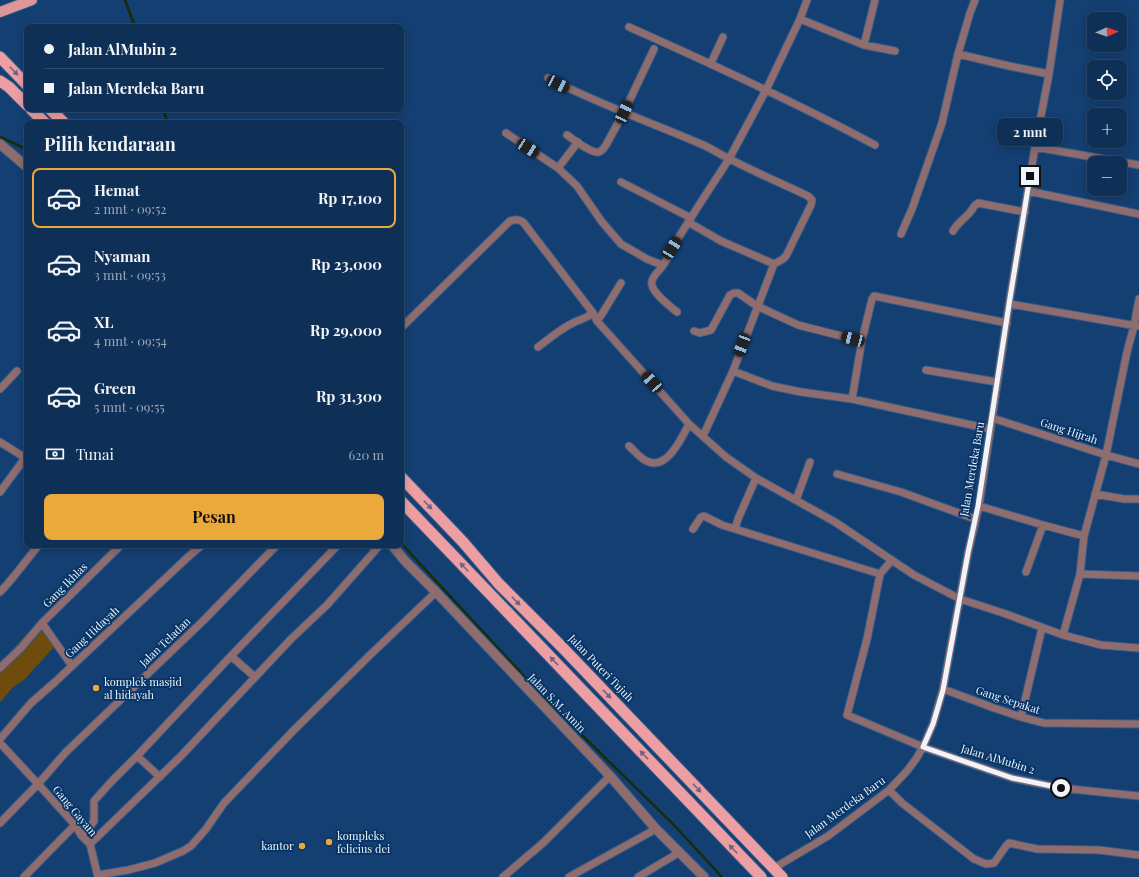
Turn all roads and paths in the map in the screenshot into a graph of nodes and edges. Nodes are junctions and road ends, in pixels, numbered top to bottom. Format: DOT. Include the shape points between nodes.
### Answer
graph roads {
  1 [pos="32,0"];
  2 [pos="807,0"];
  3 [pos="875,0"];
  4 [pos="975,0"];
  5 [pos="1060,0"];
  6 [pos="0,12"];
  7 [pos="800,19"];
  8 [pos="629,27"];
  9 [pos="723,37"];
  10 [pos="864,45"];
  11 [pos="654,49"];
  12 [pos="895,51"];
  13 [pos="958,54"];
  14 [pos="0,58"];
  15 [pos="711,63"];
  16 [pos="1049,74"];
  17 [pos="548,78"];
  18 [pos="0,81"];
  19 [pos="24,81"];
  20 [pos="766,90"];
  21 [pos="24,102"];
  22 [pos="34,112"];
  23 [pos="53,112"];
  24 [pos="624,112"];
  25 [pos="42,120"];
  26 [pos="61,120"];
  27 [pos="506,133"];
  28 [pos="567,135"];
  29 [pos="578,142"];
  30 [pos="0,144"];
  31 [pos="875,145"];
  32 [pos="1035,147"];
  33 [pos="729,159"];
  34 [pos="24,164"];
  35 [pos="1139,165"];
  36 [pos="558,168"];
  37 [pos="620,182"];
  38 [pos="1028,191"];
  39 [pos="1025,212"];
  40 [pos="1139,214"];
  41 [pos="689,220"];
  42 [pos="953,231"];
  43 [pos="901,234"];
  44 [pos="774,264"];
  45 [pos="662,265"];
  46 [pos="622,283"];
  47 [pos="1139,299"];
  48 [pos="1010,304"];
  49 [pos="757,306"];
  50 [pos="677,312"];
  51 [pos="593,313"];
  52 [pos="597,321"];
  53 [pos="1006,323"];
  54 [pos="404,325"];
  55 [pos="1137,326"];
  56 [pos="694,331"];
  57 [pos="862,340"];
  58 [pos="538,347"];
  59 [pos="926,370"];
  60 [pos="16,371"];
  61 [pos="732,371"];
  62 [pos="997,382"];
  63 [pos="0,389"];
  64 [pos="852,399"];
  65 [pos="992,418"];
  66 [pos="689,424"];
  67 [pos="990,429"];
  68 [pos="703,436"];
  69 [pos="0,442"];
  70 [pos="629,446"];
  71 [pos="24,455"];
  72 [pos="1106,455"];
  73 [pos="24,459"];
  74 [pos="810,462"];
  75 [pos="1139,464"];
  76 [pos="837,474"];
  77 [pos="756,478"];
  78 [pos="404,480"];
  79 [pos="0,492"];
  80 [pos="1095,494"];
  81 [pos="1139,499"];
  82 [pos="796,500"];
  83 [pos="404,504"];
  84 [pos="978,506"];
  85 [pos="975,518"];
  86 [pos="1044,525"];
  87 [pos="693,528"];
  88 [pos="735,529"];
  89 [pos="1084,536"];
  90 [pos="36,548"];
  91 [pos="118,548"];
  92 [pos="198,548"];
  93 [pos="274,548"];
  94 [pos="335,548"];
  95 [pos="377,548"];
  96 [pos="394,548"];
  97 [pos="892,560"];
  98 [pos="1026,572"];
  99 [pos="880,574"];
  100 [pos="1080,574"];
  101 [pos="1139,576"];
  102 [pos="0,592"];
  103 [pos="436,592"];
  104 [pos="960,599"];
  105 [pos="42,623"];
  106 [pos="1042,628"];
  107 [pos="1063,635"];
  108 [pos="1139,648"];
  109 [pos="230,656"];
  110 [pos="72,666"];
  111 [pos="0,668"];
  112 [pos="254,677"];
  113 [pos="943,690"];
  114 [pos="1021,717"];
  115 [pos="1139,724"];
  116 [pos="0,739"];
  117 [pos="0,743"];
  118 [pos="923,747"];
  119 [pos="137,756"];
  120 [pos="610,776"];
  121 [pos="160,778"];
  122 [pos="38,784"];
  123 [pos="889,790"];
  124 [pos="1139,796"];
  125 [pos="0,823"];
  126 [pos="74,825"];
  127 [pos="656,829"];
  128 [pos="81,835"];
  129 [pos="90,844"];
  130 [pos="680,852"];
  131 [pos="1139,855"];
  132 [pos="774,868"];
  133 [pos="98,876"];
  134 [pos="24,877"];
  135 [pos="503,877"];
  136 [pos="569,877"];
  137 [pos="638,877"];
  138 [pos="704,877"];
  139 [pos="761,877"];
  140 [pos="782,877"];
  1 -- 6 [label="main road"];
  2 -- 7 [label="street"];
  3 -- 10 [label="street"];
  4 -- 13 [label="street"];
  5 -- 16 [label="street, Jalan Merdeka Baru"];
  7 -- 10 [label="street"];
  7 -- 20 [label="street"];
  8 -- 15 [label="street"];
  9 -- 15 [label="street"];
  10 -- 12 [label="street"];
  11 -- 24 [label="street"];
  13 -- 16 [label="street"];
  13 -- 43 [label="street" via="942,123"];
  14 -- 19 [label="highway, one-way"];
  15 -- 20 [label="street"];
  16 -- 32 [label="street, Jalan Merdeka Baru"];
  17 -- 24 [label="street"];
  18 -- 21 [label="highway" via="10,87"];
  20 -- 31 [label="street"];
  20 -- 33 [label="street"];
  22 -- 25 [label="highway"];
  23 -- 26 [label="highway"];
  24 -- 29 [label="street" via="606,145 599,152 592,152"];
  24 -- 33 [label="street" via="703,145"];
  27 -- 36 [label="street"];
  28 -- 29 [label="street"];
  29 -- 36 [label="street"];
  30 -- 34 [label="street"];
  32 -- 35 [label="street"];
  32 -- 38 [label="street, Jalan Merdeka Baru"];
  33 -- 41 [label="street"];
  33 -- 44 [label="street" via="812,200 786,256"];
  36 -- 45 [label="street" via="577,186 620,244"];
  37 -- 41 [label="street"];
  38 -- 39 [label="street, Jalan Merdeka Baru"];
  38 -- 40 [label="street"];
  39 -- 42 [label="street" via="978,203"];
  39 -- 48 [label="street, Jalan Merdeka Baru"];
  41 -- 44 [label="street" via="721,241"];
  41 -- 45 [label="street"];
  44 -- 49 [label="street"];
  45 -- 50 [label="street" via="651,282 652,287"];
  46 -- 52 [label="street"];
  47 -- 55 [label="street"];
  48 -- 53 [label="street, Jalan Merdeka Baru"];
  48 -- 55 [label="street"];
  49 -- 56 [label="street" via="734,293 730,295 711,330 700,333"];
  49 -- 57 [label="street" via="798,325"];
  49 -- 61 [label="street"];
  51 -- 52 [label="street"];
  51 -- 54 [label="street" via="523,222 516,219 510,221"];
  51 -- 58 [label="street" via="564,328"];
  52 -- 66 [label="street"];
  53 -- 57 [label="street" via="874,296"];
  53 -- 62 [label="street, Jalan Merdeka Baru"];
  55 -- 72 [label="street" via="1127,352"];
  57 -- 64 [label="street"];
  59 -- 62 [label="street"];
  60 -- 63 [label="street"];
  61 -- 64 [label="street" via="772,386"];
  61 -- 68 [label="street"];
  62 -- 65 [label="street, Jalan Merdeka Baru"];
  64 -- 67 [label="street"];
  65 -- 67 [label="street, Jalan Merdeka Baru"];
  65 -- 72 [label="street, Gang Hijrah"];
  66 -- 68 [label="street"];
  66 -- 70 [label="street" via="674,450 662,462 649,462"];
  67 -- 84 [label="street, Jalan Merdeka Baru"];
  68 -- 77 [label="street" via="726,457"];
  69 -- 71 [label="street"];
  72 -- 75 [label="street, Gang Hijrah"];
  72 -- 80 [label="street"];
  73 -- 79 [label="street"];
  74 -- 82 [label="street"];
  76 -- 85 [label="street" via="901,492"];
  77 -- 82 [label="street"];
  77 -- 88 [label="street"];
  78 -- 132 [label="highway, Jalan Puteri Tujuh, one-way" via="499,584"];
  80 -- 81 [label="street"];
  80 -- 89 [label="street"];
  82 -- 97 [label="street" via="835,522"];
  139 -- 83 [label="highway, one-way"];
  84 -- 85 [label="street, Jalan Merdeka Baru"];
  84 -- 86 [label="street"];
  85 -- 104 [label="street, Jalan Merdeka Baru"];
  86 -- 89 [label="street"];
  86 -- 98 [label="street"];
  87 -- 88 [label="street" via="701,516 704,516"];
  88 -- 99 [label="street"];
  89 -- 100 [label="street"];
  90 -- 102 [label="street"];
  91 -- 105 [label="street, Gang Ikhlas"];
  92 -- 110 [label="street, Gang Hidayah"];
  93 -- 122 [label="street, Jalan Teladan" via="204,620 66,752"];
  94 -- 109 [label="street"];
  95 -- 112 [label="street" via="326,605"];
  96 -- 103 [label="street, Jalan S.M. Amin"];
  97 -- 99 [label="street"];
  97 -- 104 [label="street" via="914,575"];
  99 -- 118 [label="street, Jalan AlMubin 2" via="867,639 847,715"];
  100 -- 101 [label="street"];
  100 -- 107 [label="street"];
  103 -- 120 [label="street, Jalan S.M. Amin"];
  103 -- 133 [label="street" via="224,803 191,846 155,863"];
  104 -- 106 [label="street"];
  104 -- 113 [label="street, Jalan Merdeka Baru"];
  105 -- 110 [label="street, Gang Ikhlas"];
  105 -- 111 [label="street, Gang Ikhlas"];
  106 -- 107 [label="street"];
  106 -- 114 [label="street"];
  107 -- 108 [label="street" via="1101,645"];
  109 -- 112 [label="street"];
  109 -- 119 [label="street"];
  110 -- 116 [label="street, Gang Hidayah" via="31,703"];
  112 -- 121 [label="street"];
  113 -- 114 [label="street, Gang Sepakat"];
  113 -- 118 [label="street, Jalan Merdeka Baru"];
  114 -- 115 [label="street, Gang Sepakat" via="1044,723"];
  117 -- 122 [label="street, Gang Gayam"];
  118 -- 123 [label="street, Jalan Merdeka Baru" via="907,771"];
  118 -- 124 [label="street, Jalan AlMubin 2" via="1012,778 1061,788"];
  119 -- 121 [label="street"];
  119 -- 128 [label="street" via="94,801 94,821"];
  120 -- 127 [label="street, Jalan S.M. Amin"];
  120 -- 135 [label="street" via="543,843"];
  121 -- 129 [label="street"];
  122 -- 125 [label="street, Jalan Teladan"];
  122 -- 126 [label="street, Gang Gayam"];
  123 -- 131 [label="street" via="968,855 986,864 994,863 1009,843 1037,849 1098,850"];
  123 -- 132 [label="street, Jalan Merdeka Baru" via="828,836"];
  126 -- 128 [label="street, Gang Gayam"];
  126 -- 134 [label="street"];
  127 -- 130 [label="street, Jalan S.M. Amin"];
  127 -- 136 [label="street"];
  128 -- 129 [label="street, Gang Gayam"];
  129 -- 133 [label="street, Gang Gayam"];
  130 -- 137 [label="street"];
  130 -- 138 [label="street, Jalan S.M. Amin"];
  132 -- 140 [label="highway, Jalan Puteri Tujuh"];
}
